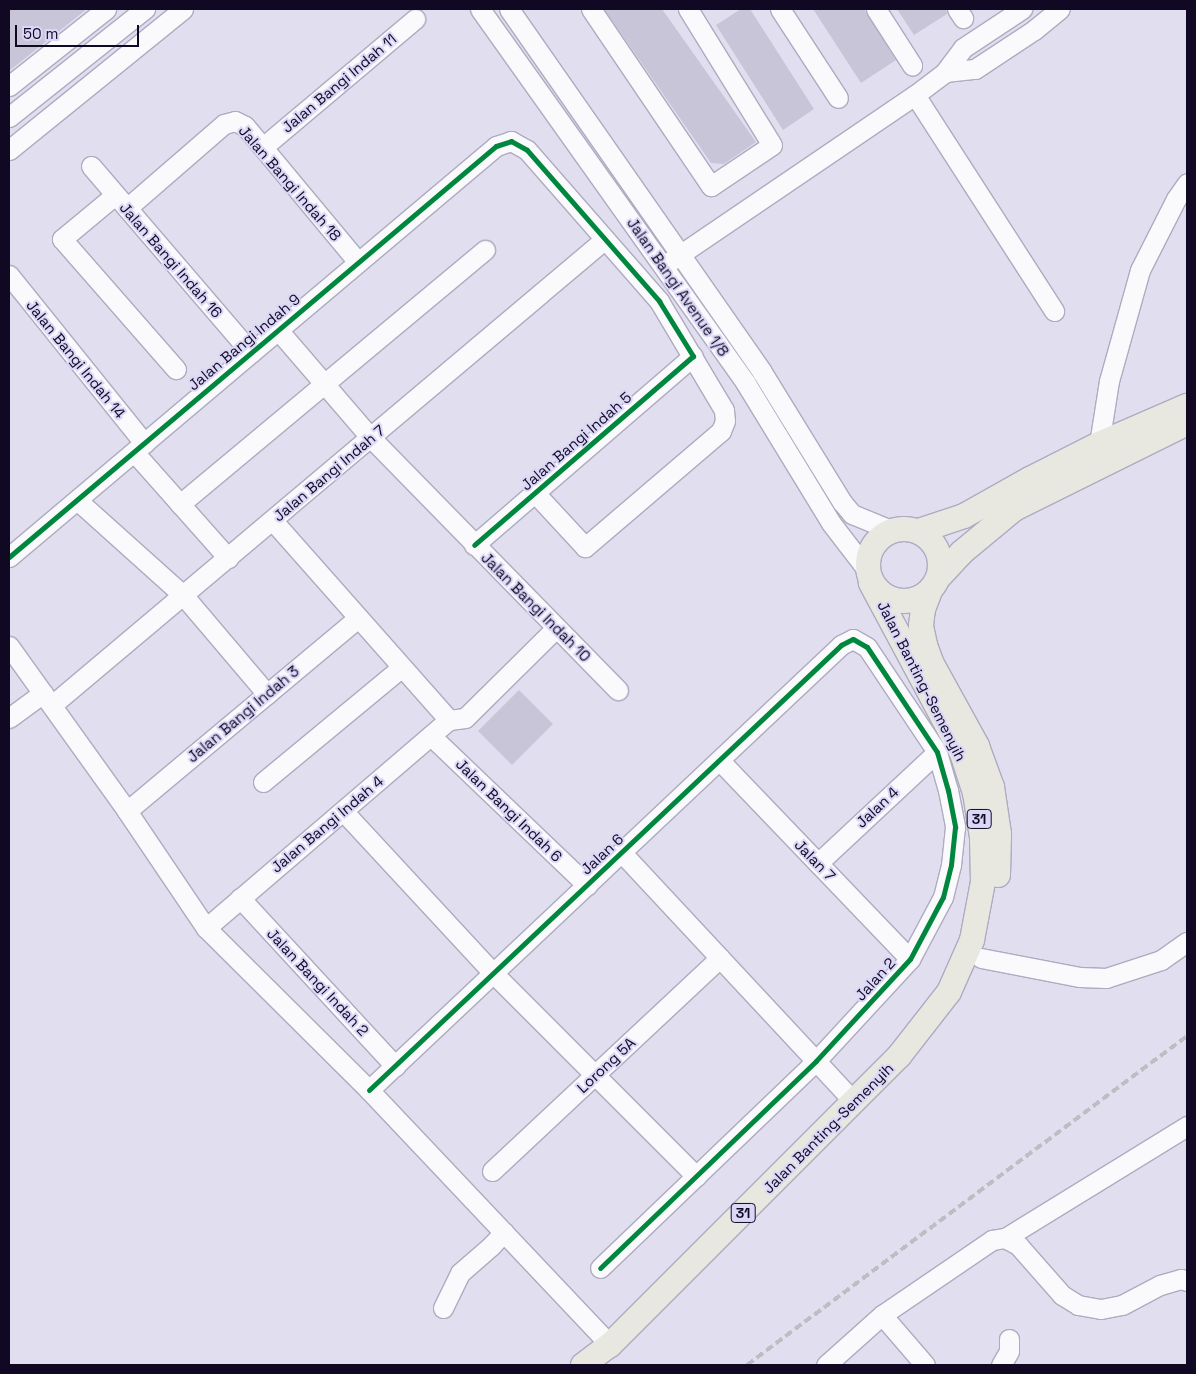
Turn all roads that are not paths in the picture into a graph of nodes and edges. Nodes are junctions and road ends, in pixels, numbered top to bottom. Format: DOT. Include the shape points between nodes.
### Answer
graph roads {
  1 [pos="106,9"];
  2 [pos="145,9"];
  3 [pos="183,9"];
  4 [pos="480,9"];
  5 [pos="509,9"];
  6 [pos="591,9"];
  7 [pos="688,9"];
  8 [pos="780,9"];
  9 [pos="876,9"];
  10 [pos="1022,9"];
  11 [pos="1060,9"];
  12 [pos="415,19"];
  13 [pos="912,65"];
  14 [pos="945,72"];
  15 [pos="9,86"];
  16 [pos="915,95"];
  17 [pos="838,98"];
  18 [pos="9,117"];
  19 [pos="263,147"];
  20 [pos="9,150"];
  21 [pos="91,166"];
  22 [pos="1187,183"];
  23 [pos="121,202"];
  24 [pos="604,240"];
  25 [pos="485,250"];
  26 [pos="680,255"];
  27 [pos="358,262"];
  28 [pos="664,266"];
  29 [pos="9,275"];
  30 [pos="1054,311"];
  31 [pos="278,330"];
  32 [pos="250,353"];
  33 [pos="694,356"];
  34 [pos="176,369"];
  35 [pos="324,383"];
  36 [pos="1187,406"];
  37 [pos="1187,423"];
  38 [pos="371,438"];
  39 [pos="1099,444"];
  40 [pos="138,447"];
  41 [pos="534,493"];
  42 [pos="76,500"];
  43 [pos="180,504"];
  44 [pos="273,521"];
  45 [pos="891,530"];
  46 [pos="919,531"];
  47 [pos="474,545"];
  48 [pos="9,557"];
  49 [pos="228,558"];
  50 [pos="869,577"];
  51 [pos="934,584"];
  52 [pos="183,595"];
  53 [pos="358,618"];
  54 [pos="556,628"];
  55 [pos="853,639"];
  56 [pos="9,646"];
  57 [pos="402,667"];
  58 [pos="618,690"];
  59 [pos="267,694"];
  60 [pos="47,699"];
  61 [pos="9,718"];
  62 [pos="449,720"];
  63 [pos="431,736"];
  64 [pos="937,752"];
  65 [pos="720,761"];
  66 [pos="263,782"];
  67 [pos="127,811"];
  68 [pos="343,811"];
  69 [pos="622,853"];
  70 [pos="818,863"];
  71 [pos="587,885"];
  72 [pos="240,898"];
  73 [pos="206,928"];
  74 [pos="1187,942"];
  75 [pos="720,958"];
  76 [pos="981,958"];
  77 [pos="910,959"];
  78 [pos="494,974"];
  79 [pos="899,1056"];
  80 [pos="816,1061"];
  81 [pos="395,1066"];
  82 [pos="595,1075"];
  83 [pos="369,1090"];
  84 [pos="854,1102"];
  85 [pos="1187,1126"];
  86 [pos="492,1171"];
  87 [pos="696,1176"];
  88 [pos="504,1232"];
  89 [pos="1006,1238"];
  90 [pos="600,1268"];
  91 [pos="1185,1277"];
  92 [pos="443,1308"];
  93 [pos="882,1315"];
  94 [pos="1009,1339"];
  95 [pos="610,1345"];
  96 [pos="583,1365"];
  97 [pos="826,1365"];
  98 [pos="925,1365"];
  99 [pos="1001,1365"];
  1 -- 15 [label="street"];
  2 -- 18 [label="street"];
  3 -- 20 [label="street"];
  4 -- 28 [label="street, Jalan Bangi Avenue 1/8"];
  5 -- 26 [label="street, Jalan Bangi Avenue 1/8"];
  6 -- 7 [label="street" via="711,186 772,145"];
  8 -- 17 [label="street"];
  9 -- 13 [label="street"];
  10 -- 14 [label="street" via="963,48"];
  11 -- 14 [label="street" via="975,69"];
  12 -- 19 [label="street, Jalan Bangi Indah 11"];
  14 -- 16 [label="street"];
  16 -- 26 [label="street"];
  16 -- 30 [label="street"];
  19 -- 23 [label="street, Jalan Bangi Indah 18" via="245,126 236,121 224,124"];
  19 -- 27 [label="street, Jalan Bangi Indah 18"];
  21 -- 23 [label="street, Jalan Bangi Indah 16"];
  22 -- 39 [label="street" via="1140,270 1109,381"];
  23 -- 32 [label="street, Jalan Bangi Indah 16"];
  23 -- 34 [label="street, Jalan Bangi Indah 18" via="62,239"];
  24 -- 27 [label="street, Jalan Bangi Indah 9" via="528,150 511,141 496,146"];
  24 -- 33 [label="street" via="660,301"];
  24 -- 38 [label="street, Jalan Bangi Indah 7"];
  25 -- 35 [label="street"];
  26 -- 28 [label="street"];
  26 -- 45 [label="street, Jalan Bangi Avenue 1/8" via="762,372 842,502 852,514 864,521"];
  27 -- 31 [label="street, Jalan Bangi Indah 9"];
  28 -- 50 [label="street, Jalan Bangi Avenue 1/8" via="745,382 831,524"];
  29 -- 40 [label="street, Jalan Bangi Indah 14"];
  31 -- 32 [label="street, Jalan Bangi Indah 9"];
  31 -- 35 [label="street, Jalan Bangi Indah 10"];
  32 -- 40 [label="street, Jalan Bangi Indah 9"];
  33 -- 41 [label="street, Jalan Bangi Indah 5"];
  33 -- 41 [label="street" via="724,410 725,421 721,431 585,547"];
  35 -- 38 [label="street, Jalan Bangi Indah 10"];
  35 -- 43 [label="street"];
  36 -- 39 [label="main road"];
  37 -- 51 [label="main road, Jalan Banting-Semenyih / 31" via="1014,509 961,552"];
  38 -- 44 [label="street, Jalan Bangi Indah 7"];
  38 -- 47 [label="street, Jalan Bangi Indah 10"];
  39 -- 46 [label="main road" via="964,516"];
  40 -- 42 [label="street, Jalan Bangi Indah 9"];
  40 -- 43 [label="street, Jalan Bangi Indah 14"];
  41 -- 47 [label="street, Jalan Bangi Indah 5"];
  42 -- 48 [label="street, Jalan Bangi Indah 9"];
  42 -- 52 [label="street"];
  43 -- 49 [label="street, Jalan Bangi Indah 14"];
  44 -- 49 [label="street, Jalan Bangi Indah 7"];
  44 -- 53 [label="street"];
  45 -- 46 [label="main road"];
  45 -- 50 [label="main road" via="872,546"];
  46 -- 51 [label="main road" via="938,550 940,564"];
  47 -- 54 [label="street, Jalan Bangi Indah 10"];
  49 -- 52 [label="street, Jalan Bangi Indah 7"];
  50 -- 51 [label="main road" via="883,595 898,602 915,600"];
  50 -- 79 [label="main road, Jalan Banting-Semenyih / 31" via="962,753 975,793 982,837 983,882 972,940 950,992"];
  51 -- 76 [label="main road, Jalan Banting-Semenyih / 31" via="923,609 921,626 925,645 977,746 992,787 999,834 998,893"];
  52 -- 59 [label="street"];
  52 -- 60 [label="street, Jalan Bangi Indah 7"];
  53 -- 57 [label="street"];
  53 -- 59 [label="street, Jalan Bangi Indah 3"];
  54 -- 58 [label="street, Jalan Bangi Indah 10"];
  54 -- 62 [label="street" via="465,718"];
  55 -- 64 [label="street, Jalan 2" via="867,646"];
  55 -- 65 [label="street, Jalan 6" via="841,645"];
  56 -- 60 [label="street"];
  57 -- 62 [label="street"];
  57 -- 66 [label="street"];
  59 -- 67 [label="street, Jalan Bangi Indah 3"];
  60 -- 61 [label="street, Jalan Bangi Indah 7"];
  60 -- 67 [label="street"];
  62 -- 63 [label="street, Jalan Bangi Indah 4"];
  63 -- 68 [label="street, Jalan Bangi Indah 4"];
  63 -- 71 [label="street, Jalan Bangi Indah 6"];
  64 -- 70 [label="street, Jalan 4"];
  64 -- 77 [label="street, Jalan 2" via="955,827 951,864 943,897"];
  65 -- 69 [label="street, Jalan 6"];
  65 -- 70 [label="street, Jalan 7"];
  67 -- 73 [label="street"];
  68 -- 72 [label="street, Jalan Bangi Indah 4"];
  68 -- 78 [label="street"];
  69 -- 71 [label="street, Jalan 6"];
  69 -- 75 [label="street"];
  70 -- 77 [label="street, Jalan 7"];
  71 -- 78 [label="street, Jalan 6"];
  72 -- 73 [label="street, Jalan Bangi Indah 4"];
  72 -- 81 [label="street, Jalan Bangi Indah 2"];
  73 -- 83 [label="street"];
  74 -- 76 [label="street" via="1161,960 1106,978 1080,977"];
  75 -- 80 [label="street"];
  75 -- 82 [label="street, Lorong 5A"];
  76 -- 79 [label="main road, Jalan Banting-Semenyih / 31" via="952,1008"];
  77 -- 80 [label="street, Jalan 2"];
  78 -- 81 [label="street, Jalan 6"];
  78 -- 82 [label="street"];
  79 -- 84 [label="main road, Jalan Banting-Semenyih / 31"];
  80 -- 84 [label="street"];
  80 -- 87 [label="street, Jalan 2"];
  81 -- 83 [label="street, Jalan 6"];
  82 -- 86 [label="street, Lorong 5A"];
  82 -- 87 [label="street"];
  83 -- 88 [label="street"];
  84 -- 95 [label="main road, Jalan Banting-Semenyih / 31"];
  85 -- 89 [label="street"];
  87 -- 90 [label="street, Jalan 2"];
  88 -- 92 [label="street" via="460,1273"];
  88 -- 95 [label="street"];
  89 -- 91 [label="street" via="1018,1245 1062,1295 1078,1305 1101,1309 1122,1305 1160,1285"];
  89 -- 93 [label="street" via="992,1240"];
  93 -- 97 [label="street"];
  93 -- 98 [label="street"];
  94 -- 99 [label="street" via="1010,1351"];
  95 -- 96 [label="main road, Jalan Banting-Semenyih / 31"];
}
